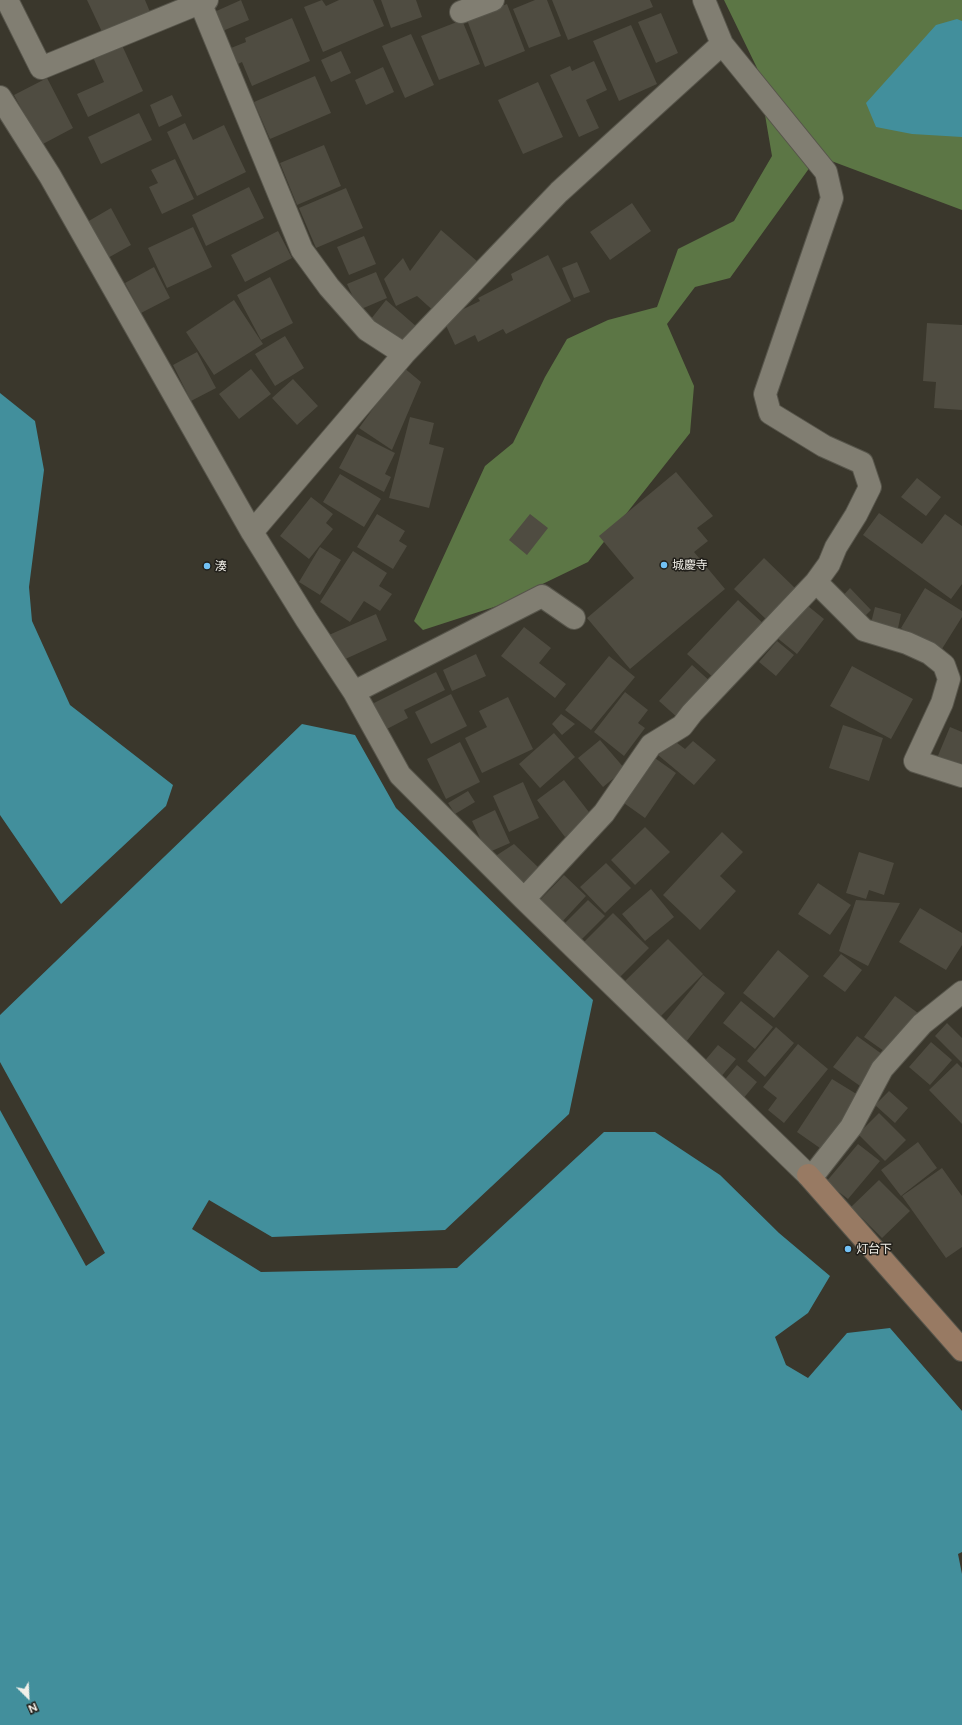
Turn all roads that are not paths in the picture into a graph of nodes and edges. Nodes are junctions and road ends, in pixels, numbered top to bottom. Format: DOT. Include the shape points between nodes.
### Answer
graph roads {
  1 [pos="7,0"];
  2 [pos="493,0"];
  3 [pos="704,0"];
  4 [pos="199,2"];
  5 [pos="461,12"];
  6 [pos="722,44"];
  7 [pos="0,97"];
  8 [pos="404,354"];
  9 [pos="252,532"];
  10 [pos="816,582"];
  11 [pos="574,618"];
  12 [pos="354,692"];
  13 [pos="962,776"];
  14 [pos="524,899"];
  15 [pos="962,992"];
  16 [pos="809,1177"];
  17 [pos="962,1350"];
  1 -- 4 [label="street" via="41,68"];
  2 -- 5 [label="street"];
  3 -- 6 [label="street"];
  4 -- 8 [label="street" via="302,250 329,287 367,330"];
  6 -- 8 [label="street" via="559,192"];
  6 -- 10 [label="street" via="826,172 832,198 765,394 770,413 824,446 862,463 870,487 829,564"];
  7 -- 9 [label="street" via="50,176"];
  8 -- 9 [label="street"];
  9 -- 12 [label="street"];
  10 -- 13 [label="street" via="864,630 908,643 929,653 944,665 949,679 942,703 915,761"];
  10 -- 14 [label="street" via="682,726 651,745 604,814"];
  11 -- 12 [label="street" via="542,596"];
  12 -- 14 [label="street" via="400,775"];
  14 -- 16 [label="street"];
  15 -- 16 [label="street" via="922,1024 882,1069 851,1127"];
  16 -- 17 [label="street"];
}
